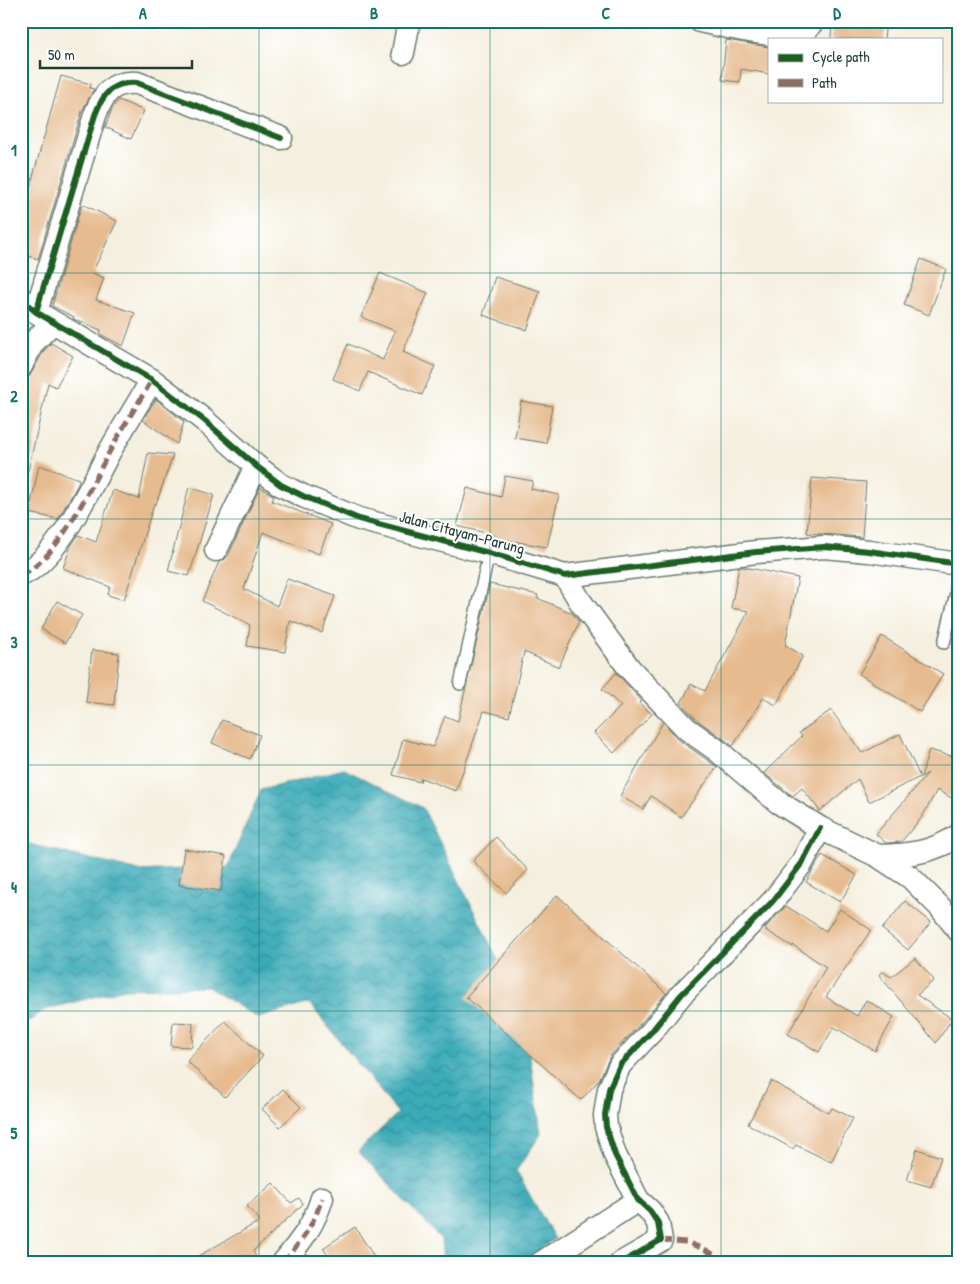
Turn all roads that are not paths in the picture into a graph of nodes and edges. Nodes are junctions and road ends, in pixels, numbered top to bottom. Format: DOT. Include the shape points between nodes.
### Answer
graph roads {
  1 [pos="409,21"];
  2 [pos="700,21"];
  3 [pos="812,21"];
  4 [pos="403,53"];
  5 [pos="281,138"];
  6 [pos="37,311"];
  7 [pos="21,366"];
  8 [pos="152,380"];
  9 [pos="256,466"];
  10 [pos="216,550"];
  11 [pos="489,553"];
  12 [pos="958,564"];
  13 [pos="21,575"];
  14 [pos="565,576"];
  15 [pos="944,643"];
  16 [pos="460,684"];
  17 [pos="820,828"];
  18 [pos="959,835"];
  19 [pos="878,856"];
  20 [pos="959,931"];
  21 [pos="322,1198"];
  22 [pos="638,1200"];
  23 [pos="661,1240"];
  24 [pos="283,1263"];
  25 [pos="541,1263"];
  26 [pos="621,1263"];
  27 [pos="656,1263"];
  1 -- 4 [label="street"];
  2 -- 3 [label="street" via="794,35 803,33"];
  5 -- 6 [label="street" via="137,83 115,86 100,101 95,115"];
  6 -- 7 [label="street" via="32,344"];
  6 -- 8 [label="street, Jalan Citayam-Parung"];
  8 -- 9 [label="street, Jalan Citayam-Parung"];
  8 -- 13 [label="street" via="72,521 42,561"];
  9 -- 10 [label="street"];
  9 -- 11 [label="street, Jalan Citayam-Parung" via="281,485 358,519"];
  11 -- 14 [label="street, Jalan Citayam-Parung"];
  11 -- 16 [label="lane"];
  12 -- 14 [label="street, Jalan Citayam-Parung" via="824,547 756,552"];
  12 -- 15 [label="lane" via="956,592"];
  14 -- 17 [label="street" via="630,668 687,728 778,802"];
  17 -- 19 [label="street"];
  17 -- 22 [label="street" via="802,863 773,901 681,995 620,1065 609,1089 606,1127 615,1155"];
  18 -- 19 [label="street" via="946,844 923,852"];
  19 -- 20 [label="street" via="910,877"];
  21 -- 24 [label="street" via="307,1233"];
  22 -- 23 [label="street" via="658,1223"];
  22 -- 25 [label="street"];
  23 -- 26 [label="street"];
  23 -- 27 [label="street"];
}
